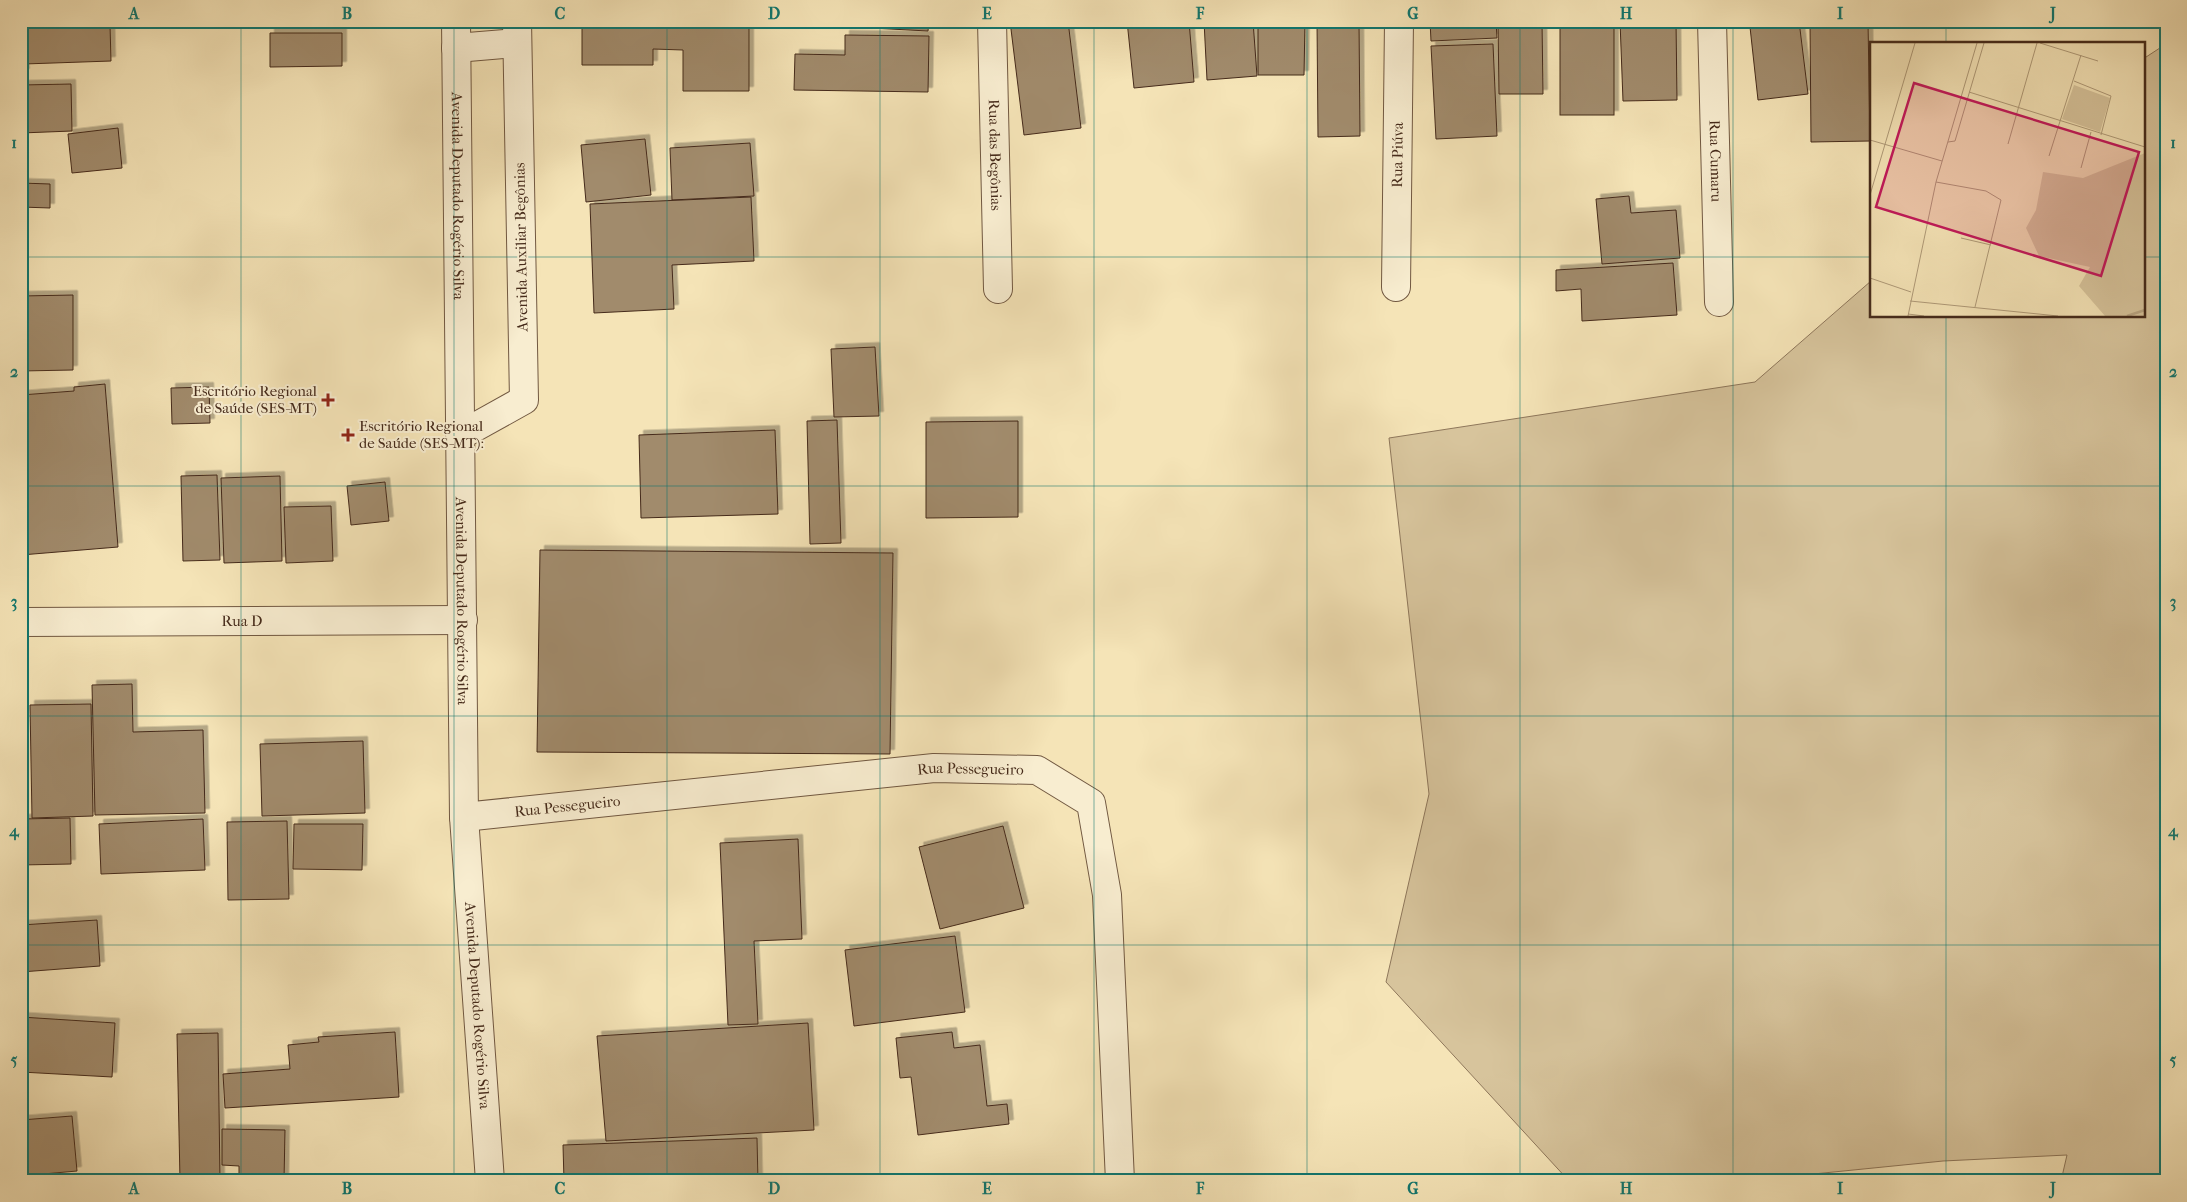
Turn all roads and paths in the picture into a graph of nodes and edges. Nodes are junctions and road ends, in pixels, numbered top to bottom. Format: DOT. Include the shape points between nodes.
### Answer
graph roads {
  1 [pos="992,21"];
  2 [pos="1399,21"];
  3 [pos="1712,21"];
  4 [pos="517,32"];
  5 [pos="456,34"];
  6 [pos="1396,287"];
  7 [pos="998,289"];
  8 [pos="1719,302"];
  9 [pos="461,435"];
  10 [pos="463,620"];
  11 [pos="21,622"];
  12 [pos="464,817"];
  13 [pos="490,1181"];
  14 [pos="1120,1181"];
  1 -- 7 [label="street, Rua das Begônias"];
  2 -- 6 [label="street, Rua Piúva"];
  3 -- 8 [label="street, Rua Cumaru"];
  4 -- 5 [label="street"];
  4 -- 9 [label="street, Avenida Auxiliar Begônias" via="524,400"];
  5 -- 9 [label="street, Avenida Deputado Rogério Silva"];
  9 -- 10 [label="street, Avenida Deputado Rogério Silva"];
  10 -- 11 [label="street, Rua D"];
  10 -- 12 [label="street, Avenida Deputado Rogério Silva"];
  12 -- 13 [label="street, Avenida Deputado Rogério Silva"];
  12 -- 14 [label="street, Rua Pessegueiro" via="934,768 1037,770 1090,804 1107,895"];
}
